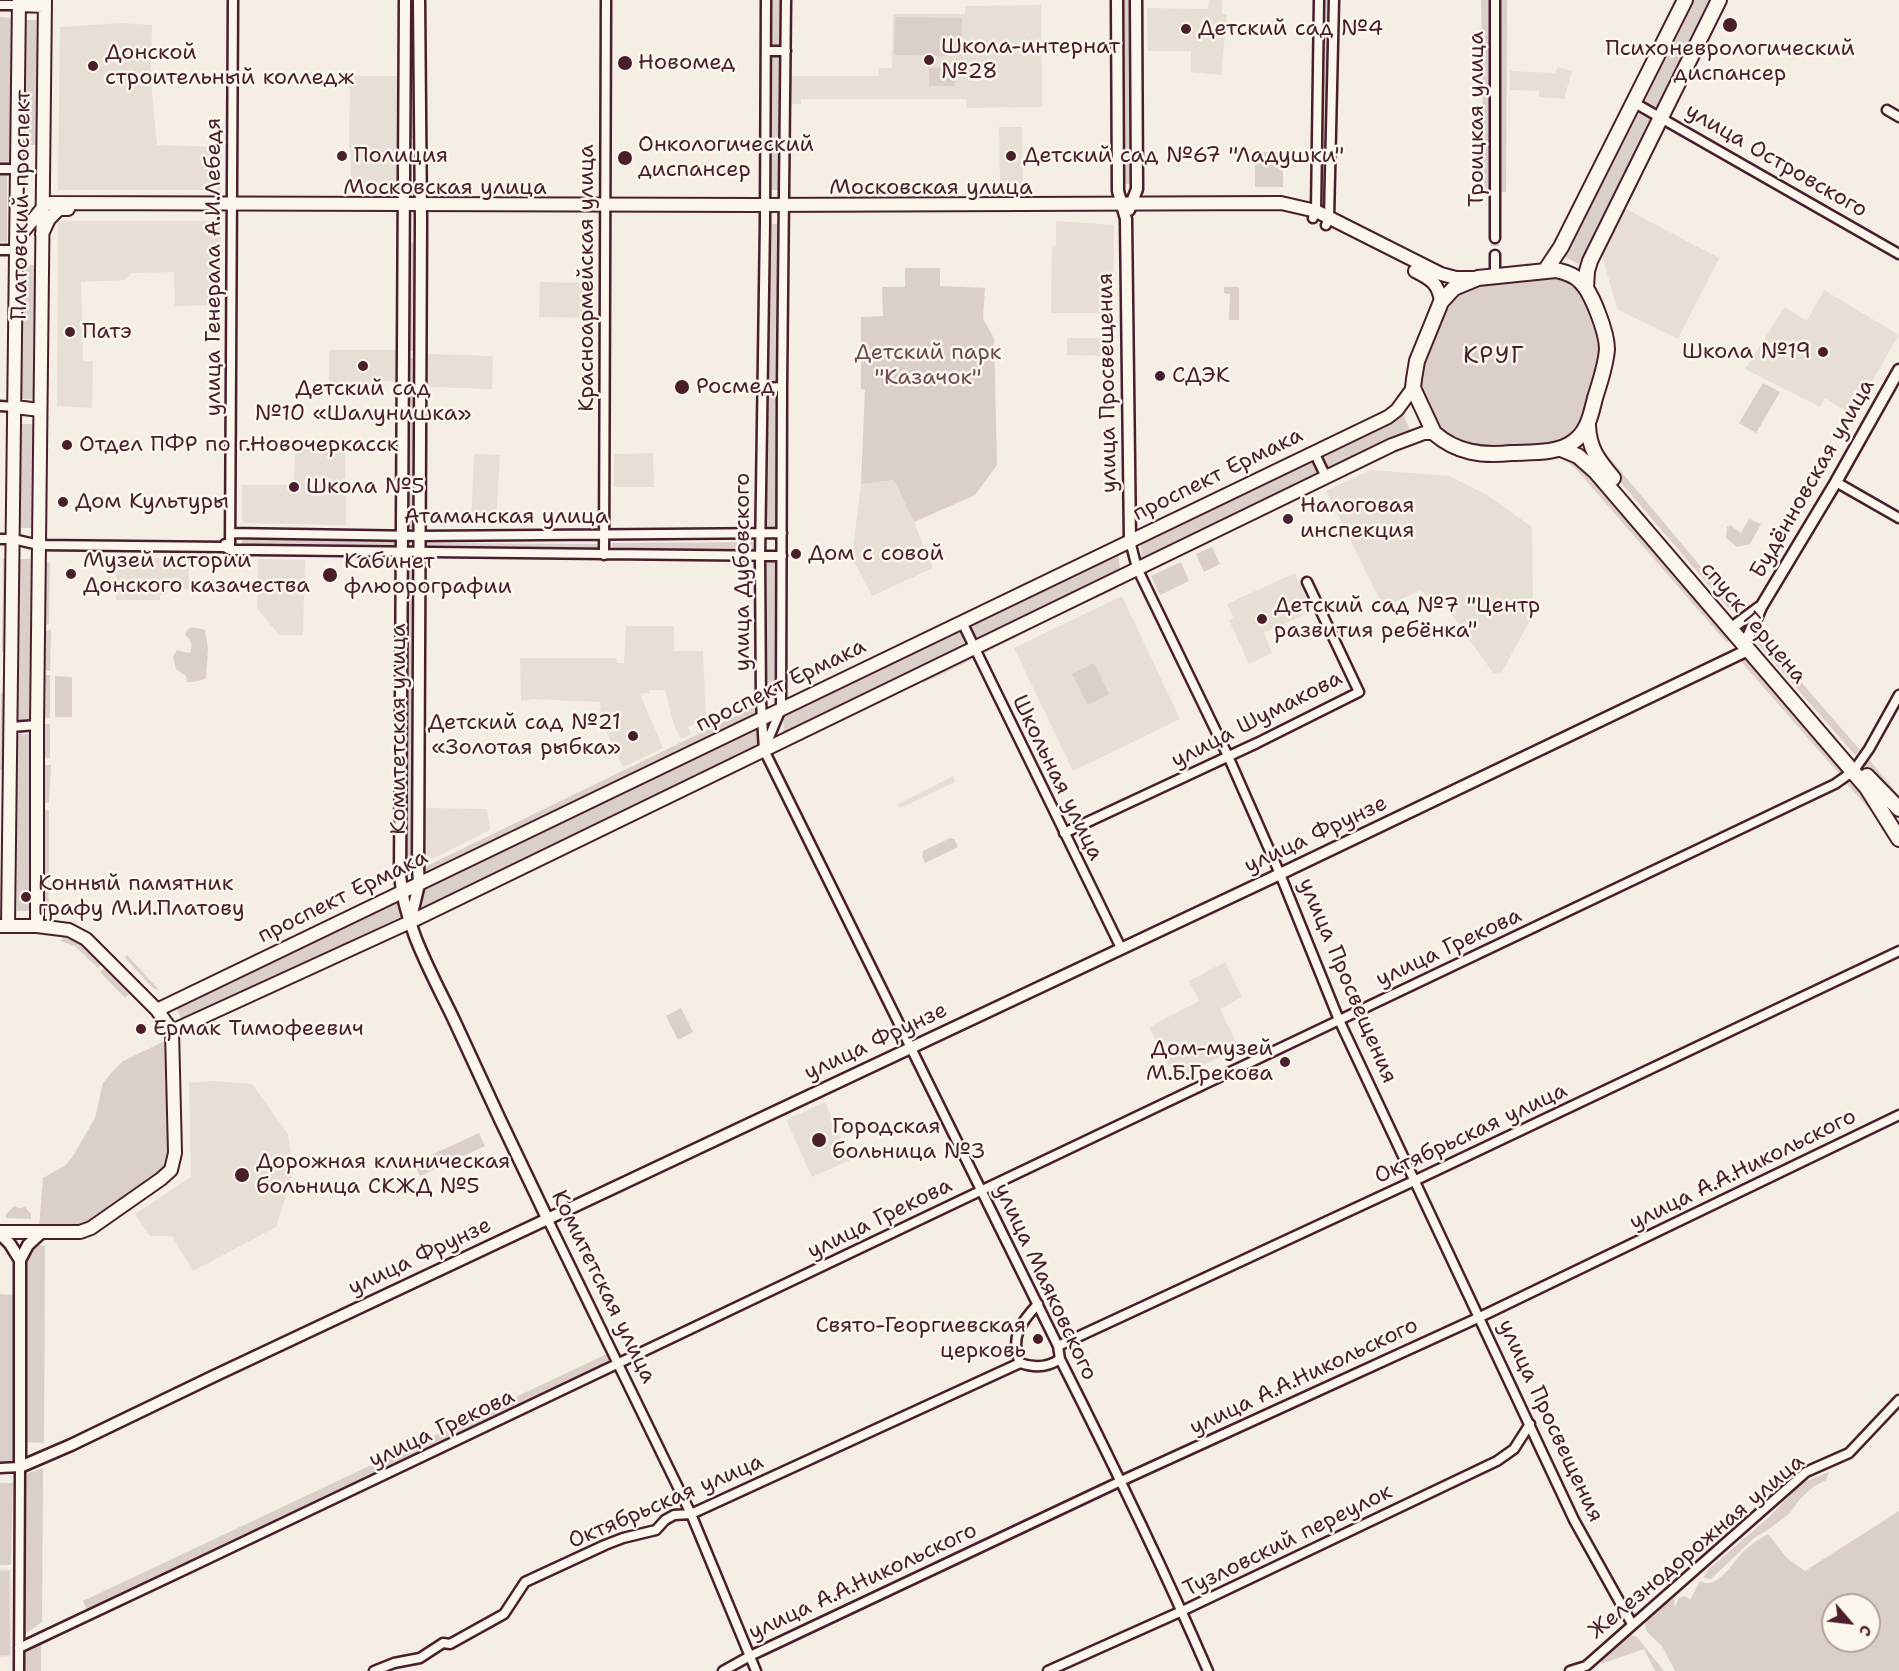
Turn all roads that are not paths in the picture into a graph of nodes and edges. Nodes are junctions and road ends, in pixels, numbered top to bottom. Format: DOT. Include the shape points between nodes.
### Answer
graph roads {
  1 [pos="233,0"];
  2 [pos="405,0"];
  3 [pos="419,0"];
  4 [pos="606,0"];
  5 [pos="766,0"];
  6 [pos="786,0"];
  7 [pos="1117,0"];
  8 [pos="1136,0"];
  9 [pos="1319,0"];
  10 [pos="1334,0"];
  11 [pos="1495,0"];
  12 [pos="1685,0"];
  13 [pos="1719,0"];
  14 [pos="19,3"];
  15 [pos="45,3"];
  16 [pos="0,5"];
  17 [pos="405,48"];
  18 [pos="419,48"];
  19 [pos="766,51"];
  20 [pos="786,51"];
  21 [pos="1634,102"];
  22 [pos="1887,110"];
  23 [pos="1661,116"];
  24 [pos="1899,117"];
  25 [pos="0,169"];
  26 [pos="18,169"];
  27 [pos="43,187"];
  28 [pos="59,204"];
  29 [pos="233,207"];
  30 [pos="404,207"];
  31 [pos="421,207"];
  32 [pos="604,207"];
  33 [pos="765,207"];
  34 [pos="784,207"];
  35 [pos="42,209"];
  36 [pos="1127,209"];
  37 [pos="1314,215"];
  38 [pos="1328,221"];
  39 [pos="42,234"];
  40 [pos="1495,238"];
  41 [pos="17,244"];
  42 [pos="0,250"];
  43 [pos="1899,254"];
  44 [pos="1495,255"];
  45 [pos="1545,271"];
  46 [pos="1495,277"];
  47 [pos="1478,278"];
  48 [pos="1586,288"];
  49 [pos="1441,302"];
  50 [pos="404,355"];
  51 [pos="420,355"];
  52 [pos="1899,370"];
  53 [pos="782,387"];
  54 [pos="764,388"];
  55 [pos="1413,388"];
  56 [pos="0,406"];
  57 [pos="15,407"];
  58 [pos="40,410"];
  59 [pos="1588,425"];
  60 [pos="1434,433"];
  61 [pos="1561,449"];
  62 [pos="1314,452"];
  63 [pos="1326,477"];
  64 [pos="1836,482"];
  65 [pos="1899,518"];
  66 [pos="230,533"];
  67 [pos="761,533"];
  68 [pos="782,533"];
  69 [pos="604,535"];
  70 [pos="403,536"];
  71 [pos="420,536"];
  72 [pos="0,539"];
  73 [pos="13,539"];
  74 [pos="1130,541"];
  75 [pos="39,545"];
  76 [pos="227,548"];
  77 [pos="403,552"];
  78 [pos="420,552"];
  79 [pos="604,555"];
  80 [pos="760,556"];
  81 [pos="782,556"];
  82 [pos="1137,568"];
  83 [pos="1306,582"];
  84 [pos="1761,607"];
  85 [pos="962,622"];
  86 [pos="1737,624"];
  87 [pos="1748,644"];
  88 [pos="973,648"];
  89 [pos="1899,695"];
  90 [pos="781,709"];
  91 [pos="762,718"];
  92 [pos="37,725"];
  93 [pos="11,727"];
  94 [pos="764,750"];
  95 [pos="1228,756"];
  96 [pos="1855,769"];
  97 [pos="1899,809"];
  98 [pos="1064,833"];
  99 [pos="1899,839"];
  100 [pos="1280,874"];
  101 [pos="419,884"];
  102 [pos="402,892"];
  103 [pos="410,922"];
  104 [pos="4,926"];
  105 [pos="37,926"];
  106 [pos="1121,948"];
  107 [pos="1899,951"];
  108 [pos="156,1011"];
  109 [pos="1339,1020"];
  110 [pos="172,1031"];
  111 [pos="911,1047"];
  112 [pos="1899,1115"];
  113 [pos="1416,1180"];
  114 [pos="981,1190"];
  115 [pos="547,1218"];
  116 [pos="0,1233"];
  117 [pos="41,1233"];
  118 [pos="20,1260"];
  119 [pos="1038,1304"];
  120 [pos="1480,1317"];
  121 [pos="1058,1346"];
  122 [pos="1060,1359"];
  123 [pos="1020,1363"];
  124 [pos="620,1365"];
  125 [pos="1899,1400"];
  126 [pos="1530,1424"];
  127 [pos="20,1467"];
  128 [pos="0,1468"];
  129 [pos="1121,1481"];
  130 [pos="691,1514"];
  131 [pos="1182,1611"];
  132 [pos="1632,1624"];
  133 [pos="19,1648"];
  134 [pos="750,1656"];
  135 [pos="19,1671"];
  136 [pos="374,1671"];
  137 [pos="723,1671"];
  138 [pos="756,1671"];
  139 [pos="1048,1671"];
  140 [pos="1208,1671"];
  141 [pos="1570,1671"];
  1 -- 29 [label="street, улица Генерала А.И.Лебедя"];
  2 -- 17 [label="street, Комитетская улица"];
  3 -- 18 [label="street, Комитетская улица"];
  4 -- 32 [label="street, Красноармейская улица"];
  5 -- 19 [label="street, улица Дубовского"];
  6 -- 20 [label="street, улица Дубовского"];
  7 -- 36 [label="street, улица Просвещения" via="1118,191"];
  8 -- 36 [label="street, улица Просвещения" via="1137,189"];
  9 -- 37 [label="street"];
  10 -- 38 [label="street"];
  11 -- 40 [label="street, Троицкая улица"];
  12 -- 21 [label="main road"];
  13 -- 23 [label="main road"];
  14 -- 15 [label="main road"];
  14 -- 16 [label="street"];
  14 -- 26 [label="main road, Платовский проспект"];
  15 -- 27 [label="main road, Платовский проспект"];
  17 -- 18 [label="street"];
  17 -- 30 [label="street, Комитетская улица"];
  18 -- 31 [label="street, Комитетская улица"];
  19 -- 20 [label="street"];
  19 -- 33 [label="street, улица Дубовского"];
  20 -- 34 [label="street, улица Дубовского"];
  21 -- 23 [label="street, улица Островского"];
  21 -- 45 [label="main road"];
  22 -- 24 [label="street"];
  23 -- 43 [label="street, улица Островского"];
  23 -- 48 [label="main road" via="1590,261"];
  25 -- 26 [label="street"];
  26 -- 41 [label="main road, Платовский проспект"];
  27 -- 28 [label="main road"];
  27 -- 35 [label="main road, Платовский проспект"];
  28 -- 29 [label="main road, Московская улица"];
  28 -- 35 [label="main road, Московская улица" via="50,203"];
  29 -- 30 [label="main road, Московская улица"];
  29 -- 39 [label="main road, Московская улица" via="59,209"];
  29 -- 66 [label="street, улица Генерала А.И.Лебедя"];
  30 -- 31 [label="main road, Московская улица"];
  30 -- 50 [label="street, Комитетская улица"];
  31 -- 32 [label="main road, Московская улица"];
  31 -- 51 [label="street, Комитетская улица"];
  32 -- 33 [label="main road, Московская улица"];
  32 -- 69 [label="street, Красноармейская улица"];
  33 -- 34 [label="main road, Московская улица"];
  33 -- 54 [label="street, улица Дубовского"];
  34 -- 36 [label="main road, Московская улица"];
  34 -- 53 [label="street, улица Дубовского"];
  35 -- 39 [label="main road, Платовский проспект"];
  35 -- 41 [label="main road"];
  36 -- 37 [label="main road, Московская улица" via="1281,209"];
  36 -- 74 [label="street, улица Просвещения"];
  37 -- 38 [label="main road, Московская улица"];
  38 -- 47 [label="main road, Московская улица" via="1441,274"];
  38 -- 49 [label="main road, Московская улица" via="1429,278 1439,288"];
  39 -- 58 [label="main road, Платовский проспект"];
  41 -- 42 [label="street"];
  41 -- 57 [label="main road, Платовский проспект"];
  44 -- 46 [label="street"];
  45 -- 46 [label="main road"];
  45 -- 48 [label="main road" via="1564,272"];
  46 -- 47 [label="main road"];
  47 -- 49 [label="main road" via="1454,288"];
  48 -- 59 [label="main road" via="1607,348"];
  49 -- 55 [label="main road" via="1417,361"];
  50 -- 51 [label="street"];
  50 -- 70 [label="street, Комитетская улица"];
  51 -- 71 [label="street, Комитетская улица"];
  52 -- 64 [label="street, Будённовская улица"];
  53 -- 54 [label="street"];
  53 -- 68 [label="street, улица Дубовского"];
  54 -- 67 [label="street, улица Дубовского"];
  55 -- 60 [label="main road"];
  55 -- 62 [label="main road, проспект Ермака" via="1388,417"];
  56 -- 57 [label="street"];
  57 -- 58 [label="main road"];
  57 -- 73 [label="main road, Платовский проспект"];
  58 -- 75 [label="main road, Платовский проспект"];
  59 -- 61 [label="main road" via="1576,440"];
  59 -- 86 [label="main road, спуск Герцена" via="1589,441 1602,464"];
  60 -- 61 [label="main road" via="1475,454"];
  60 -- 63 [label="main road" via="1398,442"];
  61 -- 87 [label="main road, спуск Герцена" via="1578,456 1595,471"];
  62 -- 63 [label="street"];
  62 -- 74 [label="main road, проспект Ермака"];
  63 -- 82 [label="main road"];
  64 -- 65 [label="street"];
  64 -- 84 [label="street, Будённовская улица"];
  66 -- 70 [label="street, Атаманская улица"];
  66 -- 76 [label="street"];
  67 -- 68 [label="street, Атаманская улица"];
  67 -- 69 [label="street, Атаманская улица"];
  67 -- 80 [label="street, улица Дубовского"];
  68 -- 81 [label="street, улица Дубовского"];
  69 -- 71 [label="street, Атаманская улица"];
  69 -- 79 [label="street, Красноармейская улица"];
  70 -- 71 [label="street, Атаманская улица"];
  70 -- 77 [label="street, Комитетская улица"];
  71 -- 78 [label="street, Комитетская улица"];
  72 -- 73 [label="street, Атаманская улица"];
  73 -- 75 [label="street, Атаманская улица"];
  73 -- 93 [label="main road, Платовский проспект"];
  74 -- 82 [label="street, улица Просвещения"];
  74 -- 85 [label="main road, проспект Ермака"];
  75 -- 76 [label="street, Атаманская улица"];
  75 -- 92 [label="main road, Платовский проспект"];
  76 -- 77 [label="street, Атаманская улица"];
  77 -- 78 [label="street, Атаманская улица"];
  77 -- 102 [label="street, Комитетская улица"];
  78 -- 79 [label="street, Атаманская улица"];
  78 -- 101 [label="street, Комитетская улица"];
  79 -- 80 [label="street, Атаманская улица"];
  80 -- 81 [label="street, Атаманская улица"];
  80 -- 91 [label="street, улица Дубовского"];
  81 -- 90 [label="street, улица Дубовского"];
  82 -- 88 [label="main road"];
  82 -- 95 [label="street, улица Просвещения"];
  83 -- 95 [label="street, улица Шумакова" via="1359,692"];
  84 -- 86 [label="street, Будённовская улица"];
  84 -- 87 [label="street, Будённовская улица"];
  85 -- 88 [label="street, Школьная улица"];
  85 -- 90 [label="main road, проспект Ермака"];
  86 -- 87 [label="main road, спуск Герцена"];
  87 -- 96 [label="main road, спуск Герцена"];
  87 -- 100 [label="street, улица Фрунзе"];
  88 -- 94 [label="main road"];
  88 -- 98 [label="street, Школьная улица"];
  89 -- 96 [label="street"];
  90 -- 91 [label="main road, проспект Ермака"];
  90 -- 94 [label="street, улица Дубовского"];
  91 -- 94 [label="street, улица Дубовского"];
  91 -- 101 [label="main road, проспект Ермака"];
  92 -- 93 [label="street"];
  92 -- 105 [label="main road, Платовский проспект"];
  93 -- 104 [label="main road, Платовский проспект"];
  94 -- 103 [label="main road"];
  94 -- 111 [label="street, улица Маяковского"];
  95 -- 98 [label="street, улица Шумакова"];
  95 -- 100 [label="street, улица Просвещения"];
  96 -- 97 [label="main road, спуск Герцена"];
  96 -- 99 [label="main road, спуск Герцена"];
  96 -- 109 [label="street, улица Грекова" via="1835,784"];
  98 -- 106 [label="street, Школьная улица"];
  100 -- 106 [label="street, улица Фрунзе"];
  100 -- 109 [label="street, улица Просвещения"];
  101 -- 102 [label="main road, проспект Ермака"];
  101 -- 103 [label="street, Комитетская улица"];
  102 -- 103 [label="street, Комитетская улица"];
  102 -- 108 [label="main road, проспект Ермака"];
  103 -- 110 [label="main road"];
  103 -- 115 [label="street, Комитетская улица"];
  104 -- 105 [label="main road"];
  105 -- 108 [label="main road" via="69,930 86,939"];
  106 -- 111 [label="street, улица Фрунзе"];
  107 -- 113 [label="street, Октябрьская улица"];
  108 -- 110 [label="main road"];
  109 -- 113 [label="street, улица Просвещения"];
  109 -- 114 [label="street, улица Грекова"];
  110 -- 117 [label="main road" via="176,1153 171,1170 91,1228"];
  111 -- 114 [label="street, улица Маяковского"];
  111 -- 115 [label="street, улица Фрунзе"];
  112 -- 120 [label="street, улица А.А.Никольского"];
  113 -- 120 [label="street, улица Просвещения"];
  113 -- 121 [label="street, Октябрьская улица"];
  114 -- 119 [label="street, улица Маяковского"];
  114 -- 124 [label="street, улица Грекова"];
  115 -- 124 [label="street, Комитетская улица"];
  115 -- 127 [label="street, улица Фрунзе"];
  116 -- 117 [label="main road"];
  116 -- 118 [label="street"];
  117 -- 118 [label="street"];
  118 -- 127 [label="street"];
  119 -- 121 [label="street, улица Маяковского"];
  119 -- 123 [label="street" via="1024,1320 1016,1341"];
  120 -- 126 [label="street, улица Просвещения"];
  120 -- 129 [label="street, улица А.А.Никольского"];
  121 -- 122 [label="street, улица Маяковского"];
  122 -- 123 [label="street" via="1032,1367"];
  122 -- 129 [label="street, улица Маяковского"];
  123 -- 130 [label="street, Октябрьская улица"];
  124 -- 130 [label="street, Комитетская улица"];
  124 -- 133 [label="street, улица Грекова"];
  125 -- 132 [label="street, Железнодорожная улица" via="1849,1453 1806,1472"];
  126 -- 131 [label="street, Тузловский переулок" via="1514,1449 1497,1461"];
  126 -- 132 [label="street, улица Просвещения" via="1574,1520"];
  127 -- 128 [label="street"];
  127 -- 133 [label="street"];
  129 -- 131 [label="street, улица Маяковского"];
  129 -- 134 [label="street, улица А.А.Никольского"];
  130 -- 134 [label="street, Комитетская улица"];
  130 -- 136 [label="street, Октябрьская улица" via="674,1515 657,1530 605,1545 525,1582 504,1614 420,1658"];
  131 -- 139 [label="street, Тузловский переулок"];
  131 -- 140 [label="street, улица Маяковского"];
  132 -- 141 [label="street, Железнодорожная улица" via="1586,1666"];
  133 -- 135 [label="street"];
  134 -- 137 [label="street, улица А.А.Никольского"];
  134 -- 138 [label="street, Комитетская улица"];
}
